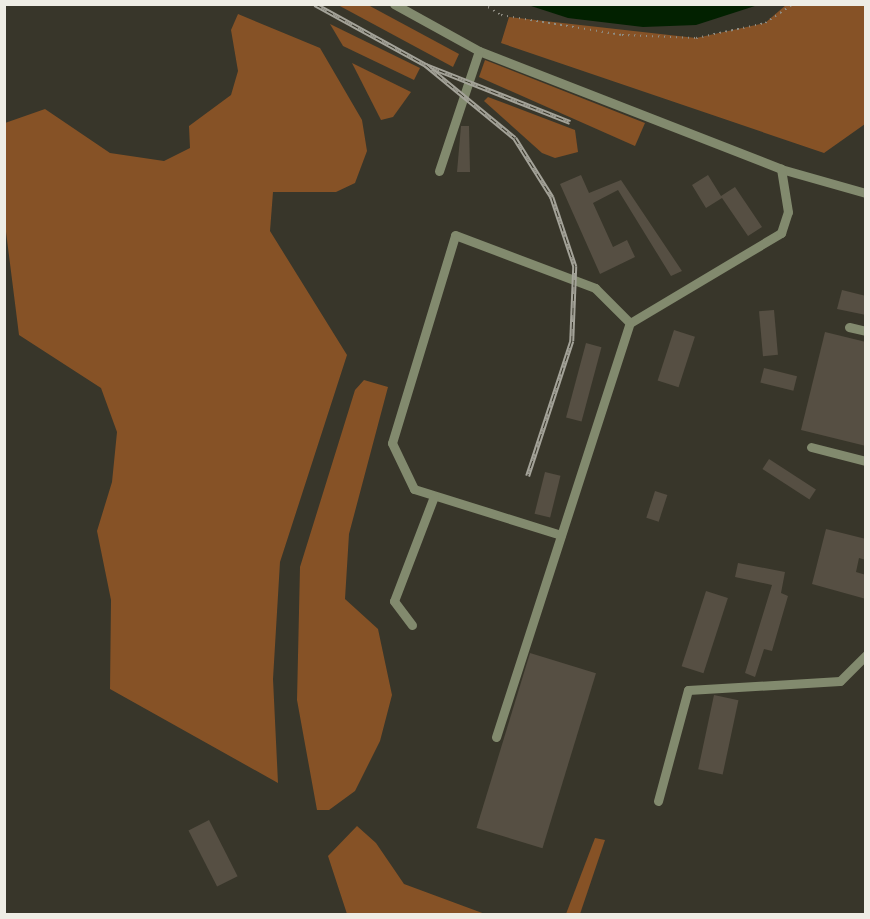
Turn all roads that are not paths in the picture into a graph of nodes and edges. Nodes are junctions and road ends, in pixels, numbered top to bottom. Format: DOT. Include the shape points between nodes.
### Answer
graph roads {
  1 [pos="394,4"];
  2 [pos="479,51"];
  3 [pos="782,169"];
  4 [pos="439,171"];
  5 [pos="866,193"];
  6 [pos="630,323"];
  7 [pos="849,327"];
  8 [pos="866,331"];
  9 [pos="811,447"];
  10 [pos="866,461"];
  11 [pos="434,496"];
  12 [pos="561,535"];
  13 [pos="412,625"];
  14 [pos="866,655"];
  15 [pos="496,737"];
  16 [pos="658,801"];
  1 -- 2 [label="street"];
  2 -- 3 [label="street"];
  2 -- 4 [label="street"];
  3 -- 5 [label="street"];
  3 -- 6 [label="street" via="788,212 781,233"];
  6 -- 11 [label="street" via="595,288 455,235 392,442 414,489"];
  6 -- 12 [label="street"];
  7 -- 8 [label="street"];
  9 -- 10 [label="street"];
  11 -- 12 [label="street"];
  11 -- 13 [label="street" via="394,601"];
  12 -- 15 [label="street"];
  14 -- 16 [label="street" via="840,681 688,690"];
}
